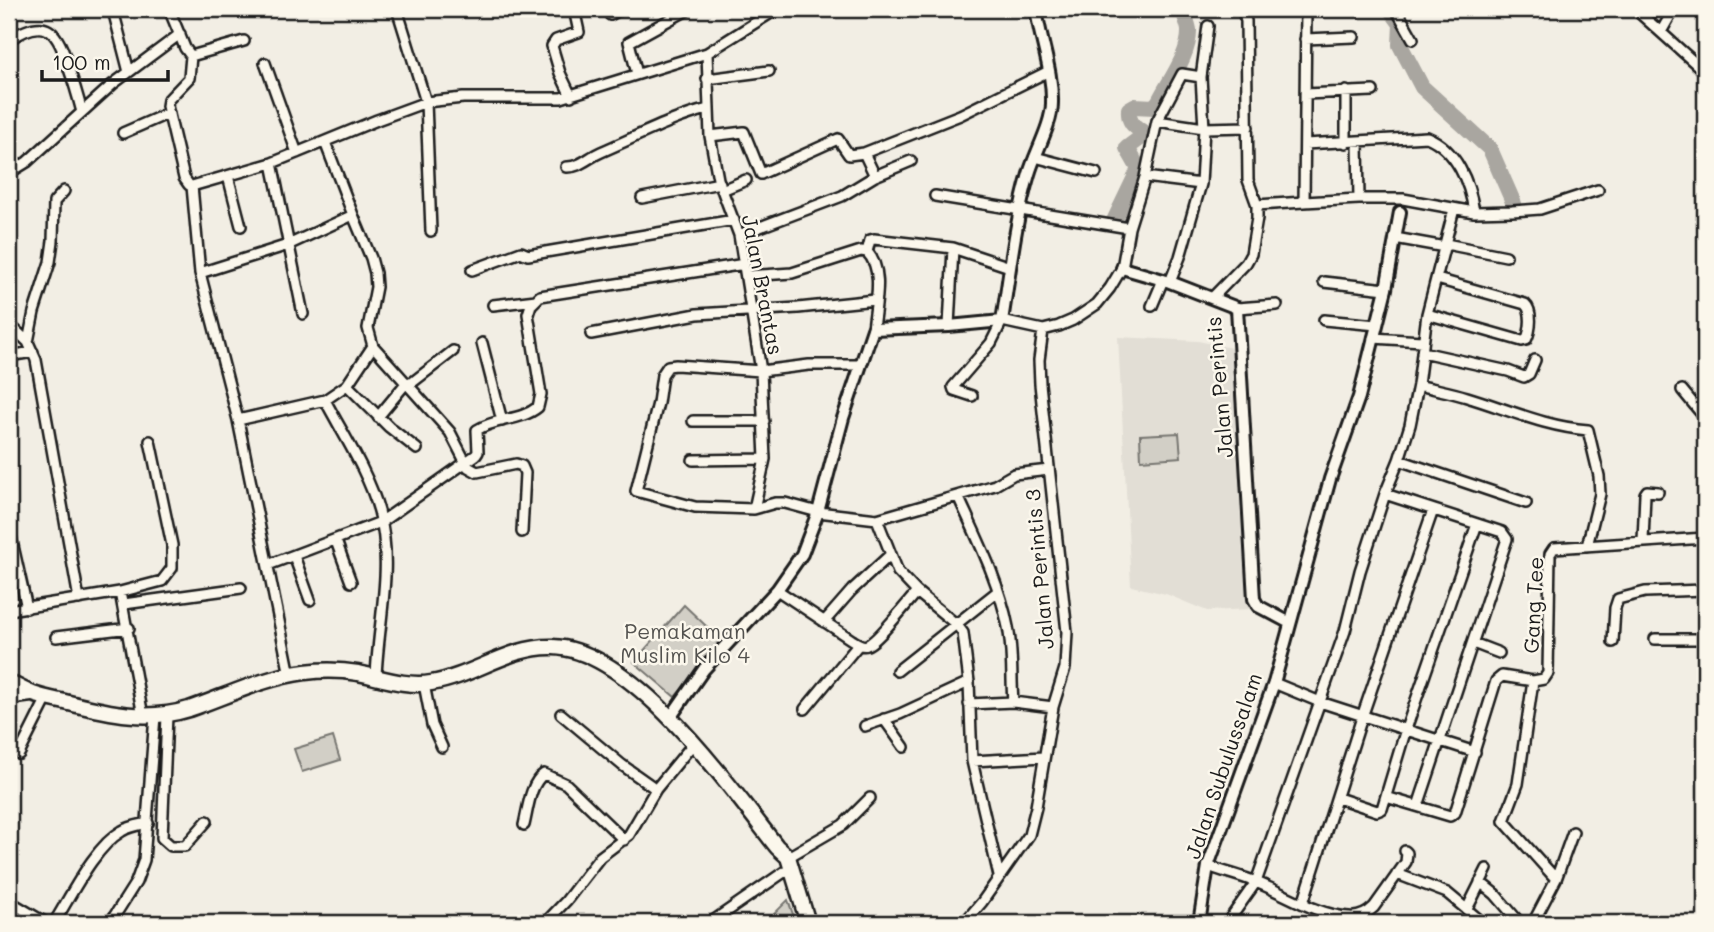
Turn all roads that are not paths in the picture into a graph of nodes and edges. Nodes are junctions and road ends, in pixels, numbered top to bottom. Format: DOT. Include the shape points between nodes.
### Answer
graph roads {
  1 [pos="169,9"];
  2 [pos="397,9"];
  3 [pos="574,9"];
  4 [pos="621,9"];
  5 [pos="689,9"];
  6 [pos="1036,9"];
  7 [pos="1242,9"];
  8 [pos="1306,9"];
  9 [pos="1396,9"];
  10 [pos="1635,9"];
  11 [pos="1674,9"];
  12 [pos="775,10"];
  13 [pos="114,14"];
  14 [pos="610,15"];
  15 [pos="1208,26"];
  16 [pos="1661,32"];
  17 [pos="180,34"];
  18 [pos="1354,37"];
  19 [pos="1305,39"];
  20 [pos="1413,39"];
  21 [pos="9,40"];
  22 [pos="244,41"];
  23 [pos="707,53"];
  24 [pos="191,56"];
  25 [pos="265,63"];
  26 [pos="769,71"];
  27 [pos="1049,71"];
  28 [pos="129,72"];
  29 [pos="1705,72"];
  30 [pos="637,74"];
  31 [pos="1201,77"];
  32 [pos="707,79"];
  33 [pos="1346,91"];
  34 [pos="1373,91"];
  35 [pos="1305,94"];
  36 [pos="571,96"];
  37 [pos="426,102"];
  38 [pos="708,109"];
  39 [pos="82,111"];
  40 [pos="169,113"];
  41 [pos="1157,121"];
  42 [pos="1248,127"];
  43 [pos="1204,128"];
  44 [pos="123,133"];
  45 [pos="710,136"];
  46 [pos="325,142"];
  47 [pos="1358,142"];
  48 [pos="1346,143"];
  49 [pos="1306,144"];
  50 [pos="297,153"];
  51 [pos="864,153"];
  52 [pos="1035,157"];
  53 [pos="911,161"];
  54 [pos="272,163"];
  55 [pos="566,167"];
  56 [pos="10,169"];
  57 [pos="1096,173"];
  58 [pos="228,176"];
  59 [pos="875,176"];
  60 [pos="1145,177"];
  61 [pos="746,180"];
  62 [pos="1201,184"];
  63 [pos="192,186"];
  64 [pos="721,186"];
  65 [pos="1598,190"];
  66 [pos="64,191"];
  67 [pos="935,196"];
  68 [pos="642,198"];
  69 [pos="1359,199"];
  70 [pos="1304,202"];
  71 [pos="1257,205"];
  72 [pos="1454,209"];
  73 [pos="1020,211"];
  74 [pos="1400,212"];
  75 [pos="1474,212"];
  76 [pos="353,215"];
  77 [pos="734,220"];
  78 [pos="241,226"];
  79 [pos="1129,228"];
  80 [pos="431,231"];
  81 [pos="739,235"];
  82 [pos="1395,238"];
  83 [pos="288,245"];
  84 [pos="1445,246"];
  85 [pos="953,248"];
  86 [pos="867,252"];
  87 [pos="1506,256"];
  88 [pos="745,264"];
  89 [pos="1010,267"];
  90 [pos="1122,268"];
  91 [pos="472,270"];
  92 [pos="200,273"];
  93 [pos="747,276"];
  94 [pos="1437,279"];
  95 [pos="1167,281"];
  96 [pos="1324,282"];
  97 [pos="1386,289"];
  98 [pos="1213,298"];
  99 [pos="536,300"];
  100 [pos="875,300"];
  101 [pos="493,305"];
  102 [pos="1277,305"];
  103 [pos="1152,306"];
  104 [pos="1237,308"];
  105 [pos="750,310"];
  106 [pos="303,314"];
  107 [pos="1427,314"];
  108 [pos="1324,320"];
  109 [pos="1002,321"];
  110 [pos="9,324"];
  111 [pos="1377,325"];
  112 [pos="949,326"];
  113 [pos="873,329"];
  114 [pos="1043,330"];
  115 [pos="591,334"];
  116 [pos="1373,338"];
  117 [pos="1422,341"];
  118 [pos="28,342"];
  119 [pos="482,344"];
  120 [pos="373,346"];
  121 [pos="453,351"];
  122 [pos="33,352"];
  123 [pos="1422,352"];
  124 [pos="9,356"];
  125 [pos="1535,360"];
  126 [pos="859,365"];
  127 [pos="761,371"];
  128 [pos="408,383"];
  129 [pos="347,385"];
  130 [pos="1418,386"];
  131 [pos="1682,390"];
  132 [pos="972,396"];
  133 [pos="325,400"];
  134 [pos="379,417"];
  135 [pos="1705,418"];
  136 [pos="238,420"];
  137 [pos="502,421"];
  138 [pos="693,421"];
  139 [pos="764,421"];
  140 [pos="149,441"];
  141 [pos="417,449"];
  142 [pos="765,459"];
  143 [pos="693,460"];
  144 [pos="1399,460"];
  145 [pos="465,464"];
  146 [pos="1049,470"];
  147 [pos="1658,492"];
  148 [pos="1385,494"];
  149 [pos="958,496"];
  150 [pos="1526,503"];
  151 [pos="754,509"];
  152 [pos="1433,510"];
  153 [pos="818,512"];
  154 [pos="877,519"];
  155 [pos="381,522"];
  156 [pos="1477,524"];
  157 [pos="9,528"];
  158 [pos="523,532"];
  159 [pos="1705,538"];
  160 [pos="336,541"];
  161 [pos="1643,541"];
  162 [pos="1587,546"];
  163 [pos="890,555"];
  164 [pos="294,556"];
  165 [pos="268,565"];
  166 [pos="351,582"];
  167 [pos="241,588"];
  168 [pos="777,590"];
  169 [pos="1705,590"];
  170 [pos="998,591"];
  171 [pos="120,592"];
  172 [pos="917,592"];
  173 [pos="79,599"];
  174 [pos="310,600"];
  175 [pos="124,604"];
  176 [pos="27,608"];
  177 [pos="9,610"];
  178 [pos="824,622"];
  179 [pos="1290,623"];
  180 [pos="957,625"];
  181 [pos="129,628"];
  182 [pos="55,637"];
  183 [pos="1655,639"];
  184 [pos="1705,639"];
  185 [pos="1614,642"];
  186 [pos="1473,643"];
  187 [pos="859,645"];
  188 [pos="1499,653"];
  189 [pos="897,671"];
  190 [pos="289,675"];
  191 [pos="376,677"];
  192 [pos="1533,681"];
  193 [pos="969,682"];
  194 [pos="9,683"];
  195 [pos="1273,683"];
  196 [pos="424,684"];
  197 [pos="32,694"];
  198 [pos="9,697"];
  199 [pos="47,698"];
  200 [pos="1013,702"];
  201 [pos="1320,702"];
  202 [pos="969,704"];
  203 [pos="1053,707"];
  204 [pos="805,709"];
  205 [pos="561,714"];
  206 [pos="1363,714"];
  207 [pos="155,716"];
  208 [pos="670,718"];
  209 [pos="884,719"];
  210 [pos="865,726"];
  211 [pos="1406,729"];
  212 [pos="1440,740"];
  213 [pos="693,744"];
  214 [pos="442,747"];
  215 [pos="904,747"];
  216 [pos="1475,752"];
  217 [pos="19,754"];
  218 [pos="1044,757"];
  219 [pos="972,761"];
  220 [pos="656,789"];
  221 [pos="1386,797"];
  222 [pos="870,798"];
  223 [pos="1338,798"];
  224 [pos="1418,807"];
  225 [pos="207,821"];
  226 [pos="148,823"];
  227 [pos="524,825"];
  228 [pos="1573,832"];
  229 [pos="624,840"];
  230 [pos="1405,851"];
  231 [pos="782,852"];
  232 [pos="1209,866"];
  233 [pos="1487,869"];
  234 [pos="784,872"];
  235 [pos="1397,874"];
  236 [pos="999,876"];
  237 [pos="1556,879"];
  238 [pos="1255,882"];
  239 [pos="1480,882"];
  240 [pos="9,901"];
  241 [pos="1303,903"];
  242 [pos="1467,909"];
  243 [pos="46,923"];
  244 [pos="54,923"];
  245 [pos="110,923"];
  246 [pos="546,923"];
  247 [pos="710,923"];
  248 [pos="801,923"];
  249 [pos="808,923"];
  250 [pos="964,923"];
  251 [pos="1199,923"];
  252 [pos="1227,923"];
  253 [pos="1483,923"];
  254 [pos="1520,923"];
  255 [pos="1533,923"];
  1 -- 17 [label="street"];
  2 -- 37 [label="street"];
  3 -- 36 [label="street" via="579,32 552,46"];
  4 -- 14 [label="street"];
  5 -- 30 [label="street" via="629,43"];
  6 -- 27 [label="street"];
  7 -- 42 [label="street"];
  8 -- 19 [label="street"];
  9 -- 20 [label="street"];
  10 -- 16 [label="street"];
  11 -- 16 [label="street"];
  12 -- 23 [label="street"];
  13 -- 28 [label="street"];
  15 -- 31 [label="street"];
  16 -- 29 [label="street"];
  17 -- 24 [label="street"];
  17 -- 28 [label="street"];
  18 -- 19 [label="street"];
  19 -- 35 [label="street"];
  21 -- 39 [label="street" via="32,27 53,32 64,51"];
  22 -- 24 [label="street"];
  23 -- 30 [label="street"];
  23 -- 32 [label="street, Jalan Brantas"];
  24 -- 40 [label="street" via="189,78 168,100"];
  25 -- 50 [label="street"];
  26 -- 32 [label="street"];
  27 -- 51 [label="street" via="960,115"];
  27 -- 52 [label="street" via="1052,105"];
  28 -- 39 [label="street"];
  30 -- 36 [label="street"];
  31 -- 41 [label="street" via="1182,74"];
  31 -- 43 [label="street"];
  32 -- 38 [label="street, Jalan Brantas"];
  33 -- 34 [label="street"];
  33 -- 35 [label="street"];
  33 -- 48 [label="street"];
  35 -- 49 [label="street"];
  36 -- 37 [label="street"];
  37 -- 46 [label="street"];
  37 -- 80 [label="street"];
  38 -- 45 [label="street, Jalan Brantas"];
  38 -- 55 [label="street" via="687,114 573,168"];
  39 -- 56 [label="street" via="36,155"];
  40 -- 44 [label="street"];
  40 -- 63 [label="street" via="184,178"];
  41 -- 43 [label="street"];
  41 -- 60 [label="street"];
  42 -- 43 [label="street"];
  42 -- 71 [label="street" via="1248,180"];
  43 -- 62 [label="street"];
  45 -- 51 [label="street" via="744,132 761,174 838,139 849,155"];
  45 -- 64 [label="street, Jalan Brantas"];
  46 -- 50 [label="street"];
  46 -- 76 [label="street"];
  47 -- 48 [label="street"];
  47 -- 69 [label="street"];
  47 -- 75 [label="street" via="1427,137 1437,141 1466,179"];
  48 -- 49 [label="street"];
  49 -- 70 [label="street"];
  50 -- 54 [label="street"];
  51 -- 59 [label="street"];
  52 -- 57 [label="street"];
  52 -- 73 [label="street"];
  53 -- 59 [label="street"];
  54 -- 58 [label="street"];
  54 -- 83 [label="street"];
  58 -- 63 [label="street"];
  58 -- 78 [label="street"];
  59 -- 81 [label="street" via="842,196"];
  60 -- 62 [label="street"];
  60 -- 79 [label="street"];
  61 -- 64 [label="street"];
  62 -- 95 [label="street" via="1180,257"];
  63 -- 92 [label="street"];
  64 -- 68 [label="street"];
  64 -- 77 [label="street, Jalan Brantas"];
  65 -- 75 [label="street" via="1540,209"];
  66 -- 118 [label="street" via="54,202 50,262"];
  67 -- 73 [label="street"];
  69 -- 70 [label="street"];
  69 -- 72 [label="street" via="1402,199"];
  70 -- 71 [label="street"];
  71 -- 98 [label="street" via="1251,254"];
  72 -- 75 [label="street"];
  72 -- 84 [label="street"];
  73 -- 79 [label="street"];
  73 -- 89 [label="street"];
  74 -- 82 [label="street, Jalan Subulussalam"];
  76 -- 83 [label="street"];
  76 -- 120 [label="street" via="375,274 368,328"];
  77 -- 81 [label="street, Jalan Brantas"];
  77 -- 91 [label="street" via="521,252"];
  79 -- 90 [label="street"];
  81 -- 88 [label="street, Jalan Brantas"];
  82 -- 84 [label="street"];
  82 -- 97 [label="street, Jalan Subulussalam"];
  83 -- 92 [label="street"];
  83 -- 106 [label="street"];
  84 -- 87 [label="street"];
  84 -- 94 [label="street"];
  85 -- 86 [label="street" via="874,239"];
  85 -- 89 [label="street"];
  85 -- 112 [label="street"];
  86 -- 93 [label="street" via="792,273"];
  86 -- 100 [label="street" via="876,271"];
  88 -- 93 [label="street, Jalan Brantas"];
  88 -- 99 [label="street" via="546,294"];
  89 -- 109 [label="street"];
  90 -- 95 [label="street, Jalan Perintis"];
  90 -- 114 [label="street" via="1097,304 1073,320"];
  92 -- 136 [label="street"];
  93 -- 105 [label="street, Jalan Brantas"];
  94 -- 107 [label="street"];
  94 -- 107 [label="street" via="1525,304 1531,313 1529,336 1522,341"];
  95 -- 98 [label="street, Jalan Perintis"];
  95 -- 103 [label="street"];
  96 -- 97 [label="street"];
  97 -- 111 [label="street, Jalan Subulussalam"];
  98 -- 104 [label="street, Jalan Perintis"];
  99 -- 101 [label="street"];
  99 -- 137 [label="street" via="528,314 528,326 540,404 530,413"];
  100 -- 105 [label="street"];
  100 -- 113 [label="street"];
  102 -- 104 [label="street"];
  104 -- 179 [label="street, Jalan Perintis" via="1254,598 1258,606"];
  105 -- 115 [label="street" via="697,314"];
  105 -- 127 [label="street, Jalan Brantas"];
  107 -- 117 [label="street"];
  108 -- 111 [label="street"];
  109 -- 112 [label="street"];
  109 -- 114 [label="street"];
  109 -- 132 [label="street" via="991,343 953,387"];
  110 -- 118 [label="street"];
  111 -- 116 [label="street, Jalan Subulussalam"];
  112 -- 113 [label="street"];
  113 -- 126 [label="street"];
  114 -- 146 [label="street, Jalan Perintis 3" via="1039,360"];
  116 -- 117 [label="street"];
  116 -- 179 [label="street, Jalan Subulussalam"];
  117 -- 123 [label="street"];
  118 -- 122 [label="street"];
  119 -- 137 [label="street"];
  120 -- 128 [label="street"];
  120 -- 129 [label="street"];
  121 -- 128 [label="street"];
  122 -- 124 [label="street"];
  122 -- 173 [label="street"];
  123 -- 125 [label="street" via="1524,376"];
  123 -- 130 [label="street"];
  126 -- 127 [label="street"];
  126 -- 153 [label="street"];
  127 -- 139 [label="street, Jalan Brantas"];
  127 -- 151 [label="street" via="668,366 662,374 636,491 695,506"];
  128 -- 134 [label="street"];
  128 -- 145 [label="street" via="450,432"];
  129 -- 133 [label="street"];
  129 -- 134 [label="street"];
  130 -- 144 [label="street"];
  130 -- 162 [label="street" via="1568,429 1588,430 1600,494"];
  131 -- 135 [label="street"];
  133 -- 136 [label="street"];
  133 -- 155 [label="street" via="369,486"];
  134 -- 141 [label="street"];
  136 -- 165 [label="street"];
  137 -- 145 [label="street" via="477,430 478,452"];
  138 -- 139 [label="street"];
  139 -- 142 [label="street, Jalan Brantas"];
  140 -- 171 [label="street" via="173,568 162,581"];
  142 -- 143 [label="street"];
  142 -- 151 [label="street, Jalan Brantas"];
  144 -- 148 [label="street"];
  144 -- 150 [label="street"];
  145 -- 155 [label="street"];
  145 -- 158 [label="street" via="477,472 522,466"];
  146 -- 149 [label="street" via="1014,474"];
  146 -- 203 [label="street, Jalan Perintis 3" via="1067,632 1065,668"];
  147 -- 161 [label="street" via="1645,494"];
  148 -- 152 [label="street"];
  148 -- 201 [label="street"];
  149 -- 154 [label="street"];
  149 -- 170 [label="street"];
  151 -- 153 [label="street" via="785,503"];
  152 -- 156 [label="street"];
  152 -- 206 [label="street"];
  153 -- 154 [label="street"];
  153 -- 168 [label="street" via="802,554"];
  154 -- 163 [label="street"];
  155 -- 160 [label="street"];
  155 -- 191 [label="street" via="385,570"];
  156 -- 186 [label="street" via="1502,532 1508,544"];
  156 -- 211 [label="street"];
  157 -- 176 [label="street"];
  159 -- 161 [label="street, Gang Tee"];
  160 -- 164 [label="street"];
  160 -- 166 [label="street"];
  161 -- 162 [label="street, Gang Tee"];
  162 -- 192 [label="street, Gang Tee" via="1551,551 1548,673"];
  163 -- 172 [label="street" via="898,572"];
  163 -- 178 [label="street"];
  164 -- 165 [label="street"];
  164 -- 174 [label="street"];
  165 -- 190 [label="street"];
  167 -- 175 [label="street"];
  168 -- 178 [label="street"];
  168 -- 208 [label="street" via="704,669"];
  169 -- 185 [label="street" via="1645,592 1618,599"];
  170 -- 180 [label="street"];
  170 -- 200 [label="street" via="1009,630"];
  171 -- 173 [label="street"];
  171 -- 175 [label="street"];
  172 -- 180 [label="street"];
  172 -- 187 [label="street" via="869,645"];
  173 -- 176 [label="street"];
  175 -- 181 [label="street"];
  176 -- 177 [label="street"];
  178 -- 187 [label="street"];
  179 -- 195 [label="street, Jalan Subulussalam"];
  180 -- 189 [label="street"];
  180 -- 193 [label="street" via="963,633"];
  181 -- 182 [label="street"];
  181 -- 207 [label="street"];
  183 -- 184 [label="street"];
  186 -- 188 [label="street"];
  186 -- 212 [label="street"];
  187 -- 204 [label="street"];
  190 -- 191 [label="highway" via="330,671"];
  190 -- 207 [label="highway"];
  191 -- 196 [label="highway"];
  192 -- 216 [label="street, Gang Tee" via="1499,678"];
  192 -- 237 [label="street" via="1518,783 1504,821"];
  193 -- 202 [label="street"];
  193 -- 209 [label="street"];
  194 -- 197 [label="highway"];
  195 -- 201 [label="street"];
  195 -- 232 [label="street, Jalan Subulussalam"];
  196 -- 208 [label="highway" via="462,675 522,651 572,649 608,664"];
  196 -- 214 [label="street" via="432,725"];
  197 -- 198 [label="highway"];
  197 -- 199 [label="highway"];
  199 -- 207 [label="highway" via="108,712"];
  199 -- 217 [label="street"];
  200 -- 202 [label="street"];
  200 -- 203 [label="street"];
  201 -- 206 [label="street"];
  201 -- 238 [label="street"];
  202 -- 219 [label="street"];
  203 -- 218 [label="street, Jalan Perintis 3"];
  205 -- 220 [label="street"];
  206 -- 211 [label="street"];
  206 -- 223 [label="street"];
  207 -- 225 [label="street" via="162,838 171,846 185,846"];
  207 -- 226 [label="street"];
  208 -- 213 [label="highway"];
  209 -- 210 [label="street"];
  209 -- 215 [label="street"];
  211 -- 212 [label="street"];
  211 -- 221 [label="street"];
  212 -- 216 [label="street"];
  212 -- 224 [label="street"];
  213 -- 220 [label="street"];
  213 -- 231 [label="highway"];
  216 -- 224 [label="street, Gang Tee" via="1455,813 1450,816"];
  218 -- 219 [label="street"];
  218 -- 236 [label="street, Jalan Perintis 3" via="1029,835"];
  219 -- 236 [label="street"];
  220 -- 229 [label="street"];
  221 -- 223 [label="street" via="1377,811"];
  221 -- 224 [label="street, Gang Tee"];
  222 -- 231 [label="street" via="844,825"];
  223 -- 241 [label="street"];
  226 -- 244 [label="street" via="127,828 109,842"];
  226 -- 245 [label="street" via="141,871"];
  227 -- 229 [label="street" via="533,788 544,774 566,784"];
  228 -- 237 [label="street"];
  229 -- 246 [label="street" via="600,857"];
  230 -- 235 [label="street" via="1406,862"];
  231 -- 234 [label="highway" via="777,858"];
  231 -- 249 [label="highway"];
  232 -- 238 [label="street"];
  232 -- 251 [label="street, Jalan Subulussalam"];
  233 -- 239 [label="street"];
  234 -- 247 [label="street"];
  234 -- 248 [label="highway"];
  235 -- 241 [label="street" via="1374,907 1360,916 1339,916"];
  235 -- 242 [label="street" via="1447,893"];
  236 -- 250 [label="street, Jalan Perintis 3"];
  237 -- 255 [label="street"];
  238 -- 241 [label="street"];
  238 -- 252 [label="street"];
  239 -- 242 [label="street"];
  239 -- 254 [label="street"];
  240 -- 243 [label="street"];
  242 -- 253 [label="street"];
}
